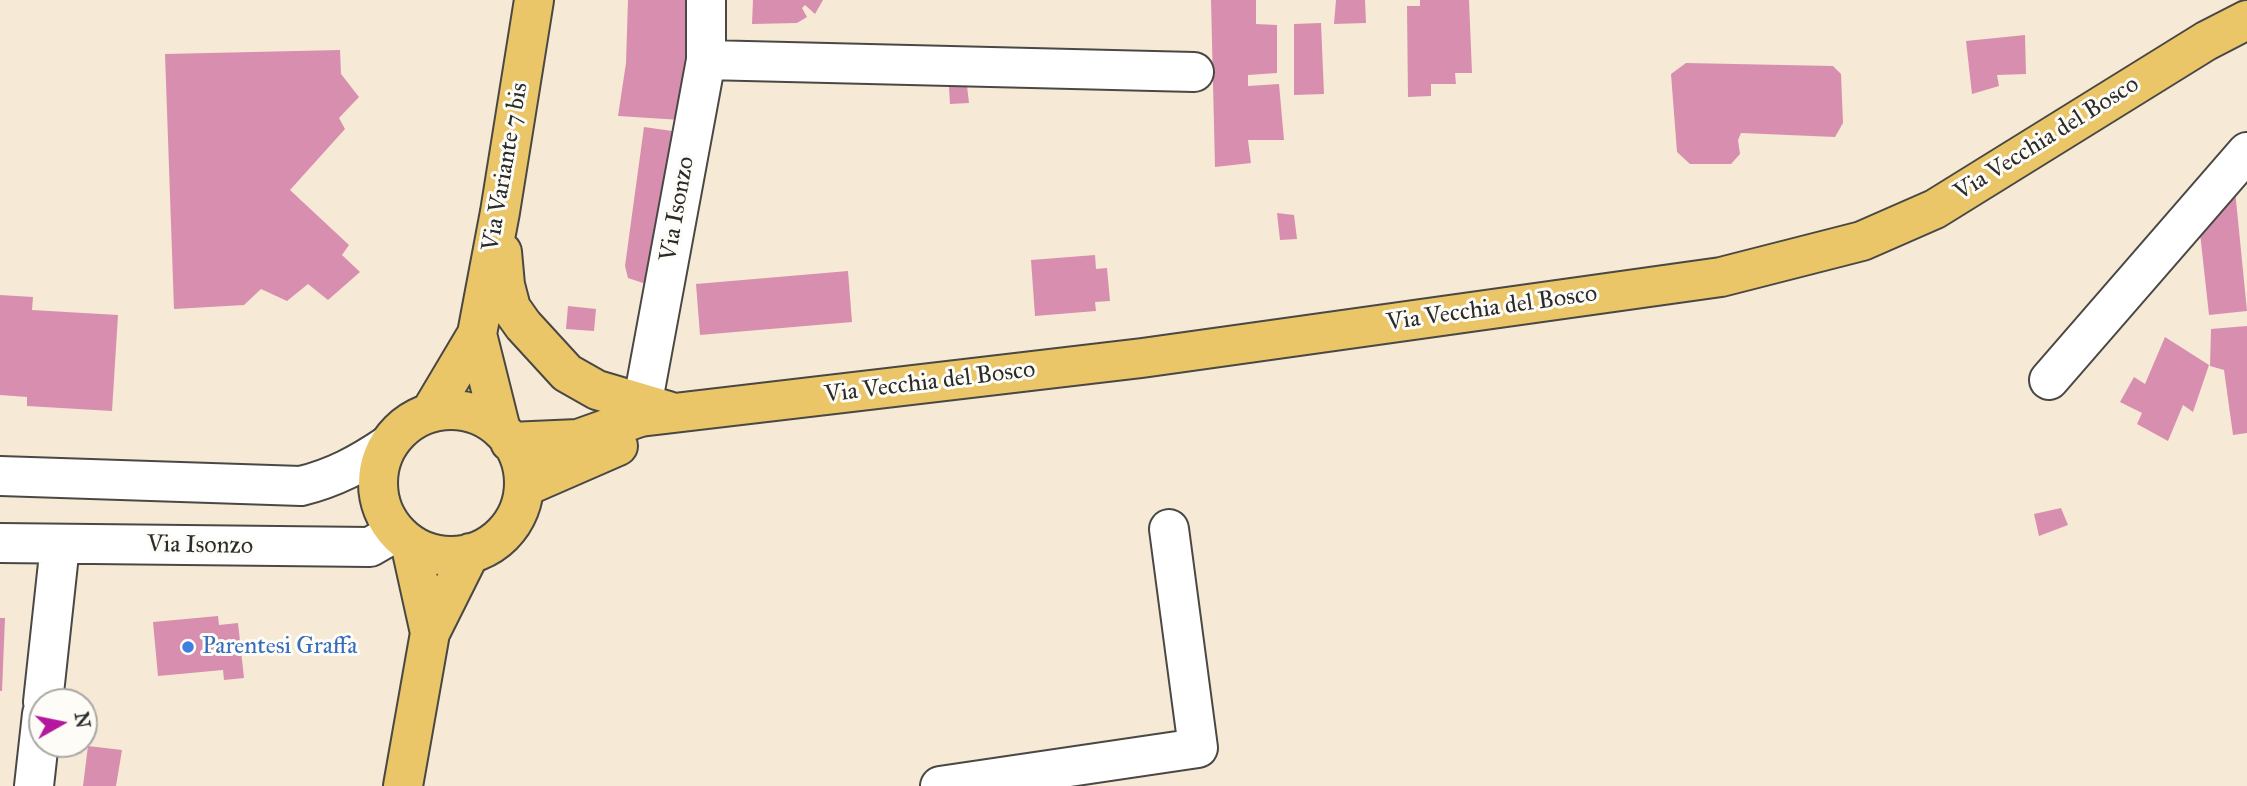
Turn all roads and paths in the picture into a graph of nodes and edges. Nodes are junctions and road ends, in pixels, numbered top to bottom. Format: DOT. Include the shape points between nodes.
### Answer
graph roads {
  1 [pos="534,0"];
  2 [pos="706,0"];
  3 [pos="2247,20"];
  4 [pos="706,60"];
  5 [pos="1194,72"];
  6 [pos="2247,152"];
  7 [pos="500,212"];
  8 [pos="477,334"];
  9 [pos="2049,380"];
  10 [pos="653,412"];
  11 [pos="430,413"];
  12 [pos="505,436"];
  13 [pos="388,445"];
  14 [pos="0,476"];
  15 [pos="524,487"];
  16 [pos="1169,529"];
  17 [pos="404,539"];
  18 [pos="0,543"];
  19 [pos="60,545"];
  20 [pos="470,553"];
  21 [pos="430,633"];
  22 [pos="45,688"];
  23 [pos="37,758"];
  24 [pos="34,786"];
  25 [pos="403,786"];
  26 [pos="940,786"];
  1 -- 7 [label="main road, Via Variante 7 bis"];
  2 -- 4 [label="street, Via Isonzo"];
  3 -- 10 [label="main road, Via Vecchia del Bosco" via="1935,209 1862,241 1734,274 1142,358"];
  4 -- 5 [label="street"];
  4 -- 10 [label="street, Via Isonzo"];
  6 -- 9 [label="street"];
  7 -- 8 [label="main road, Via Variante 7 bis"];
  7 -- 10 [label="main road" via="505,285 511,308 523,325 567,373"];
  8 -- 11 [label="main road, Via Variante 7 bis"];
  8 -- 12 [label="main road, Via Variante 7 bis"];
  10 -- 12 [label="main road, Via Vecchia del Bosco" via="578,439"];
  10 -- 15 [label="main road, Via Vecchia del Bosco" via="644,434"];
  11 -- 12 [label="main road" via="465,412 484,418"];
  11 -- 13 [label="main road" via="407,426"];
  12 -- 15 [label="main road" via="521,464"];
  13 -- 14 [label="street" via="327,480 301,486"];
  13 -- 17 [label="main road" via="378,490 384,512"];
  15 -- 20 [label="main road" via="519,509 507,529 491,544"];
  16 -- 26 [label="street" via="1198,748"];
  17 -- 19 [label="street, Via Isonzo" via="370,547"];
  17 -- 20 [label="main road" via="428,554"];
  17 -- 21 [label="main road"];
  18 -- 19 [label="street, Via Isonzo"];
  19 -- 22 [label="street"];
  20 -- 21 [label="main road"];
  21 -- 25 [label="main road"];
  23 -- 24 [label="street"];
}
